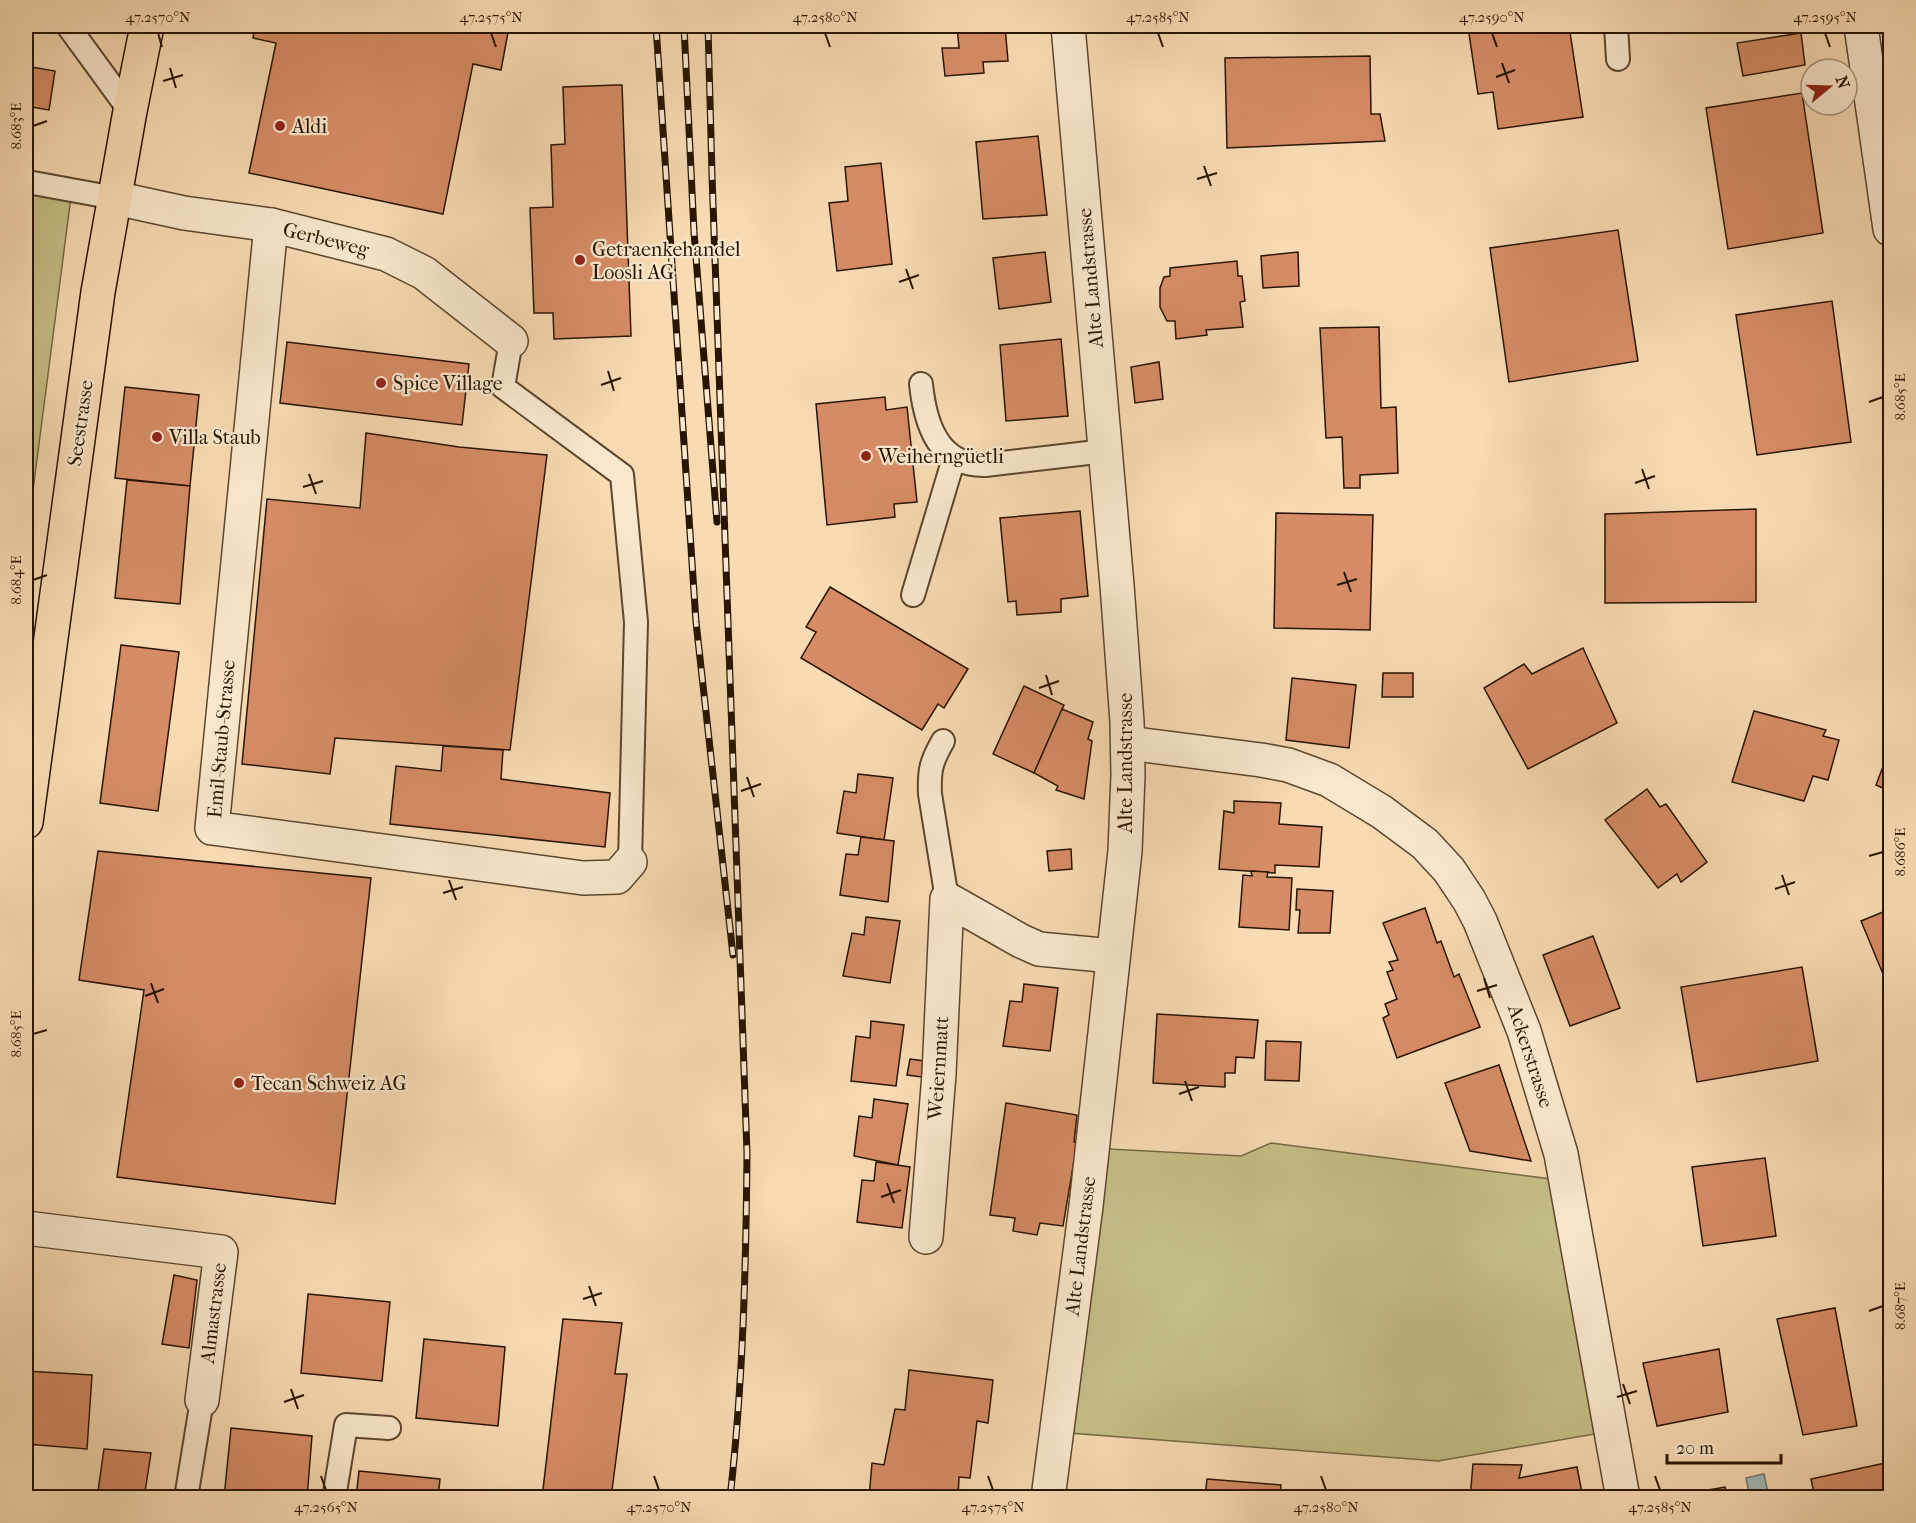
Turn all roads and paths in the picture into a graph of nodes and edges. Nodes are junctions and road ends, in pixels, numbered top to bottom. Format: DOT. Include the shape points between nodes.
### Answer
graph roads {
  1 [pos="68,26"];
  2 [pos="147,26"];
  3 [pos="1068,26"];
  4 [pos="1616,26"];
  5 [pos="1861,26"];
  6 [pos="1618,59"];
  7 [pos="130,111"];
  8 [pos="28,182"];
  9 [pos="115,198"];
  10 [pos="271,225"];
  11 [pos="1890,230"];
  12 [pos="511,341"];
  13 [pos="921,384"];
  14 [pos="1105,451"];
  15 [pos="954,458"];
  16 [pos="913,595"];
  17 [pos="943,741"];
  18 [pos="1128,743"];
  19 [pos="26,822"];
  20 [pos="630,862"];
  21 [pos="947,899"];
  22 [pos="1113,956"];
  23 [pos="26,1228"];
  24 [pos="926,1237"];
  25 [pos="202,1400"];
  26 [pos="389,1428"];
  27 [pos="186,1497"];
  28 [pos="334,1497"];
  29 [pos="1048,1497"];
  30 [pos="1623,1497"];
  1 -- 7 [label="lane"];
  2 -- 7 [label="main road, Seestrasse"];
  3 -- 14 [label="street, Alte Landstrasse"];
  4 -- 6 [label="lane"];
  5 -- 11 [label="street"];
  7 -- 9 [label="main road, Seestrasse"];
  8 -- 9 [label="lane"];
  9 -- 10 [label="street, Gerbeweg" via="184,213"];
  9 -- 19 [label="main road, Seestrasse" via="98,292"];
  10 -- 12 [label="street, Gerbeweg" via="386,254 424,273"];
  10 -- 20 [label="street, Emil-Staub-Strasse" via="212,828 583,878 617,877"];
  12 -- 20 [label="lane" via="503,387 622,475 636,622"];
  13 -- 15 [label="lane" via="929,424 940,445"];
  14 -- 15 [label="lane" via="985,465 966,464"];
  14 -- 18 [label="street, Alte Landstrasse"];
  15 -- 16 [label="lane"];
  17 -- 21 [label="lane, Weiernmatt" via="930,767 929,779"];
  18 -- 22 [label="street, Alte Landstrasse" via="1125,851"];
  18 -- 30 [label="street, Ackerstrasse" via="1261,760 1329,780 1409,831 1443,863 1464,891 1521,1021 1556,1137"];
  21 -- 22 [label="street" via="1039,949"];
  21 -- 24 [label="street, Weiernmatt"];
  22 -- 29 [label="street, Alte Landstrasse" via="1086,1206"];
  23 -- 25 [label="street, Almastrasse" via="220,1252"];
  25 -- 27 [label="lane, Almastrasse"];
  26 -- 28 [label="lane" via="346,1425"];
}
